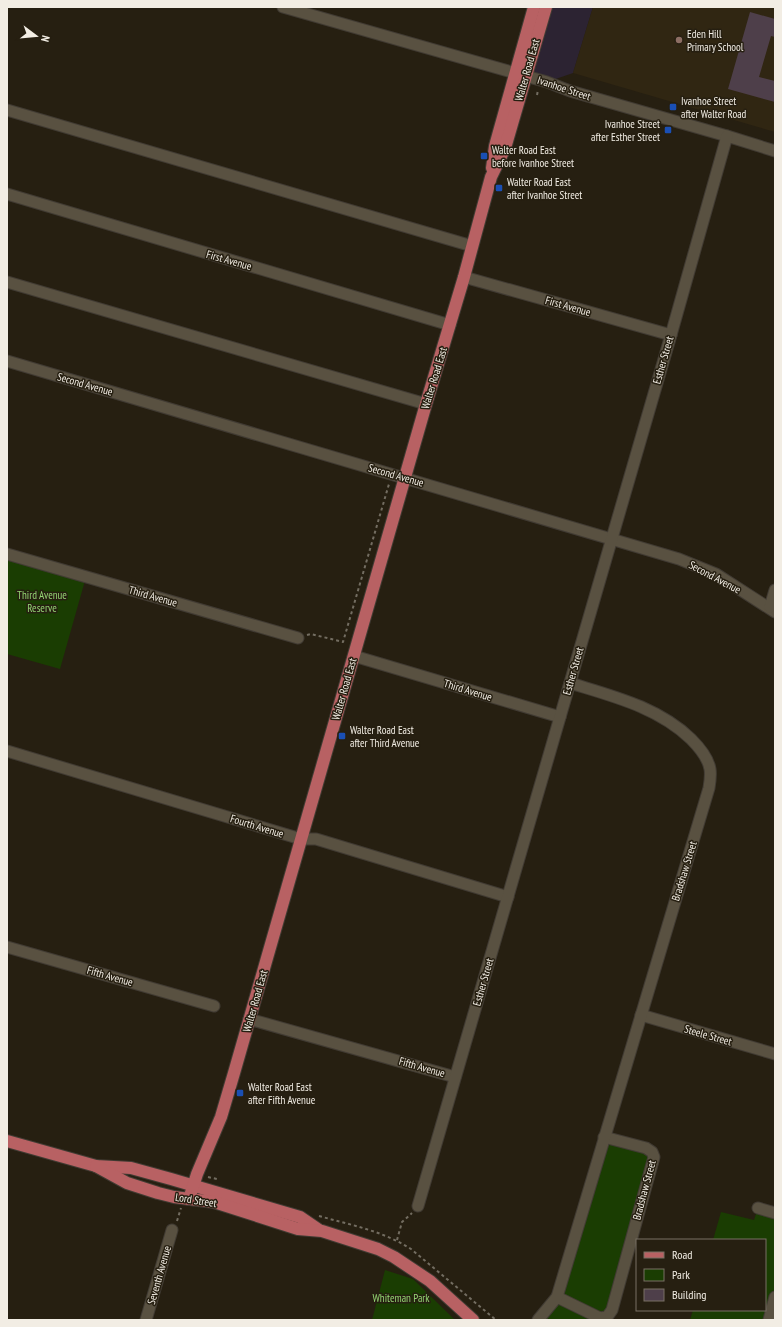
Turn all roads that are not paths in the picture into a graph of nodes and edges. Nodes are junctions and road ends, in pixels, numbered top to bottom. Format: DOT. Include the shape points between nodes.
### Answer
graph roads {
  1 [pos="283,7"];
  2 [pos="534,7"];
  3 [pos="546,7"];
  4 [pos="520,75"];
  5 [pos="7,110"];
  6 [pos="727,136"];
  7 [pos="775,151"];
  8 [pos="7,194"];
  9 [pos="472,246"];
  10 [pos="464,277"];
  11 [pos="7,282"];
  12 [pos="450,325"];
  13 [pos="671,335"];
  14 [pos="7,361"];
  15 [pos="426,404"];
  16 [pos="405,477"];
  17 [pos="612,539"];
  18 [pos="7,554"];
  19 [pos="775,590"];
  20 [pos="772,609"];
  21 [pos="298,638"];
  22 [pos="354,656"];
  23 [pos="570,683"];
  24 [pos="560,718"];
  25 [pos="7,750"];
  26 [pos="301,840"];
  27 [pos="508,897"];
  28 [pos="7,947"];
  29 [pos="214,1006"];
  30 [pos="641,1015"];
  31 [pos="249,1019"];
  32 [pos="775,1054"];
  33 [pos="456,1077"];
  34 [pos="604,1137"];
  35 [pos="7,1140"];
  36 [pos="96,1166"];
  37 [pos="193,1186"];
  38 [pos="185,1202"];
  39 [pos="418,1206"];
  40 [pos="758,1208"];
  41 [pos="775,1213"];
  42 [pos="172,1230"];
  43 [pos="322,1231"];
  44 [pos="557,1297"];
  45 [pos="775,1297"];
  46 [pos="146,1320"];
  47 [pos="474,1320"];
  48 [pos="538,1320"];
  49 [pos="769,1320"];
  1 -- 4 [label="street, Ivanhoe Street"];
  2 -- 4 [label="main road, Walter Road East"];
  3 -- 4 [label="main road, Walter Road East"];
  4 -- 6 [label="street, Ivanhoe Street"];
  4 -- 9 [label="main road, Walter Road East" via="505,148 491,177"];
  5 -- 9 [label="street"];
  6 -- 7 [label="street, Ivanhoe Street"];
  6 -- 13 [label="street, Esther Street"];
  8 -- 12 [label="street, First Avenue"];
  9 -- 10 [label="main road, Walter Road East"];
  10 -- 12 [label="main road, Walter Road East"];
  10 -- 13 [label="street, First Avenue"];
  11 -- 15 [label="street"];
  12 -- 15 [label="main road, Walter Road East"];
  13 -- 17 [label="street, Esther Street"];
  14 -- 16 [label="street, Second Avenue"];
  15 -- 16 [label="main road, Walter Road East"];
  16 -- 17 [label="street, Second Avenue"];
  16 -- 22 [label="main road, Walter Road East"];
  17 -- 20 [label="street, Second Avenue" via="699,566"];
  17 -- 23 [label="street, Esther Street"];
  18 -- 21 [label="street, Third Avenue"];
  19 -- 20 [label="street"];
  22 -- 24 [label="street, Third Avenue"];
  22 -- 26 [label="main road, Walter Road East"];
  23 -- 24 [label="street, Esther Street"];
  23 -- 30 [label="street, Bradshaw Street" via="629,701 662,716 702,749 710,769 709,788"];
  24 -- 27 [label="street, Esther Street"];
  25 -- 26 [label="street, Fourth Avenue"];
  26 -- 27 [label="street, Fourth Avenue" via="316,839"];
  26 -- 31 [label="main road, Walter Road East"];
  27 -- 33 [label="street, Esther Street"];
  28 -- 29 [label="street, Fifth Avenue"];
  30 -- 32 [label="street, Steele Street"];
  30 -- 34 [label="street, Bradshaw Street"];
  31 -- 33 [label="street, Fifth Avenue"];
  31 -- 37 [label="main road, Walter Road East" via="221,1117"];
  33 -- 39 [label="street, Esther Street"];
  34 -- 44 [label="street, Bradshaw Street"];
  34 -- 44 [label="street, Bradshaw Street" via="646,1148 654,1157 612,1310 607,1317 600,1318"];
  35 -- 36 [label="main road, Lord Street"];
  36 -- 37 [label="main road, Lord Street" via="131,1168"];
  36 -- 38 [label="main road, Lord Street" via="127,1183"];
  37 -- 38 [label="main road, Walter Road East"];
  37 -- 43 [label="main road, Lord Street" via="300,1218"];
  38 -- 43 [label="main road, Lord Street" via="214,1202 298,1229"];
  40 -- 41 [label="street"];
  42 -- 46 [label="street, Seventh Avenue"];
  43 -- 47 [label="main road, Lord Street" via="378,1249 394,1257 430,1281"];
  44 -- 48 [label="street, Bradshaw Street"];
  45 -- 49 [label="street"];
}
